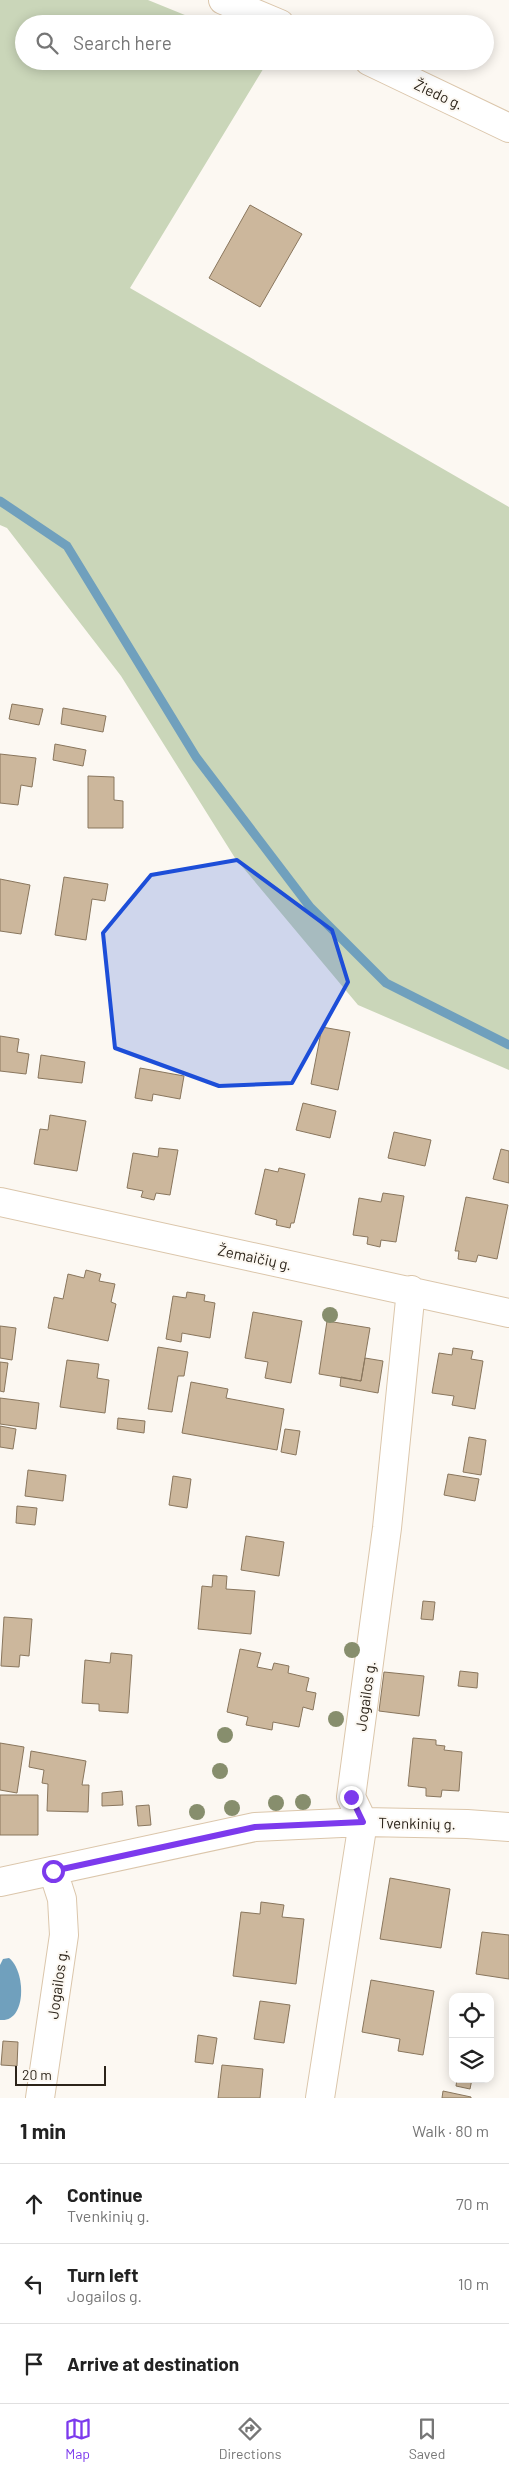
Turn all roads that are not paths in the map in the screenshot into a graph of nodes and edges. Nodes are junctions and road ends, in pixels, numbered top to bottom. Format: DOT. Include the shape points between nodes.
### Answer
graph roads {
  1 [pos="223,0"];
  2 [pos="259,15"];
  3 [pos="388,70"];
  4 [pos="509,128"];
  5 [pos="0,1202"];
  6 [pos="411,1290"];
  7 [pos="509,1313"];
  8 [pos="363,1822"];
  9 [pos="509,1827"];
  10 [pos="53,1871"];
  11 [pos="0,1882"];
  12 [pos="40,2098"];
  13 [pos="320,2098"];
  1 -- 2 [label="street"];
  3 -- 4 [label="street, Žiedo g."];
  5 -- 6 [label="street, Žemaičių g."];
  6 -- 7 [label="street, Žemaičių g."];
  6 -- 8 [label="street, Jogailos g." via="387,1528 351,1797"];
  8 -- 9 [label="street, Tvenkinių g."];
  8 -- 10 [label="street, Tvenkinių g." via="255,1827"];
  8 -- 13 [label="street"];
  10 -- 11 [label="street, Tvenkinių g."];
  10 -- 12 [label="street, Jogailos g." via="62,1899 64,1935"];
}
